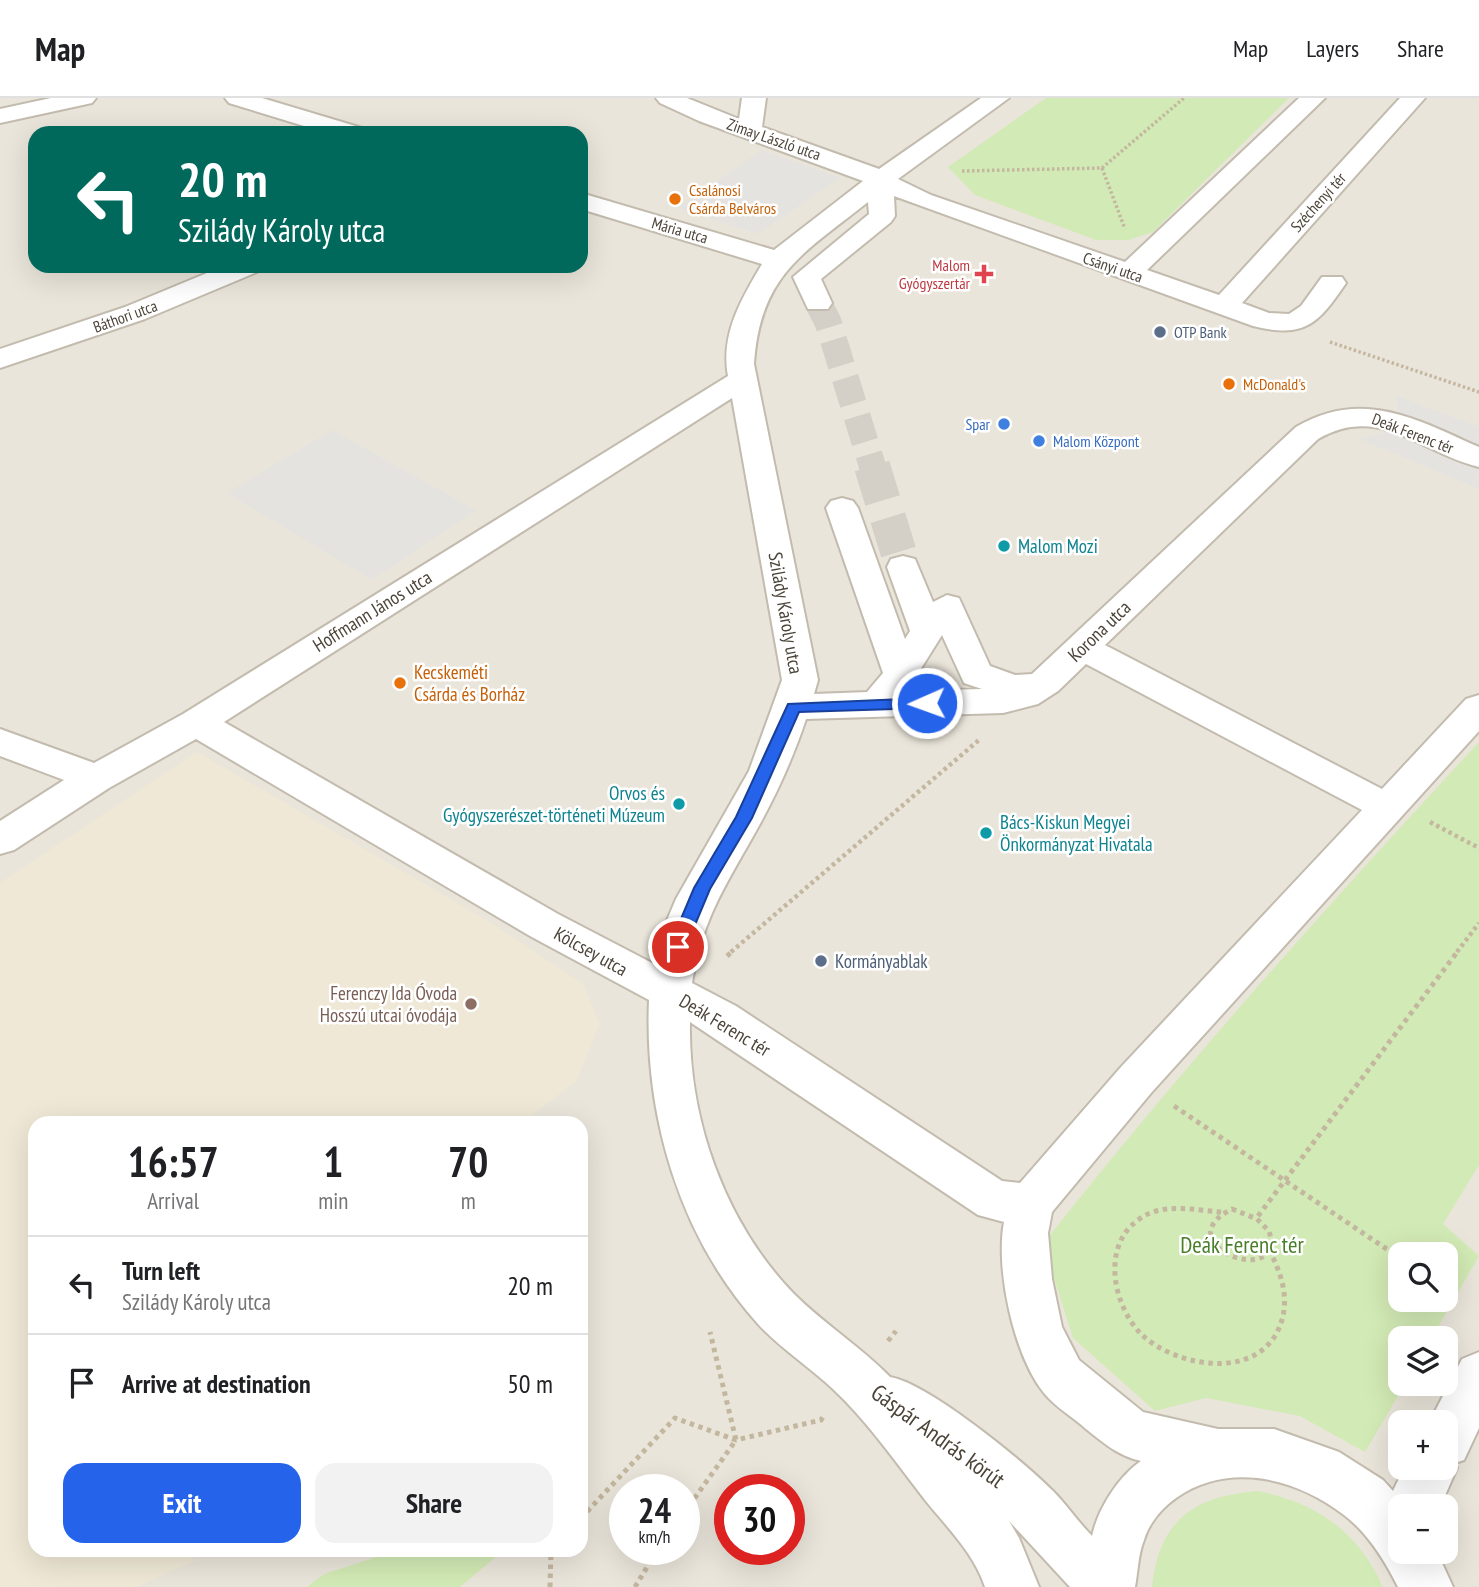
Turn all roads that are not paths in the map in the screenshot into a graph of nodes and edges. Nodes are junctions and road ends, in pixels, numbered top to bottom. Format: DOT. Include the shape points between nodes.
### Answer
graph roads {
  1 [pos="84,98"];
  2 [pos="237,98"];
  3 [pos="668,98"];
  4 [pos="754,98"];
  5 [pos="998,98"];
  6 [pos="1313,98"];
  7 [pos="1413,98"];
  8 [pos="0,116"];
  9 [pos="330,126"];
  10 [pos="750,130"];
  11 [pos="880,180"];
  12 [pos="588,203"];
  13 [pos="778,260"];
  14 [pos="230,273"];
  15 [pos="1129,273"];
  16 [pos="1332,283"];
  17 [pos="818,303"];
  18 [pos="1224,307"];
  19 [pos="0,359"];
  20 [pos="742,380"];
  21 [pos="1345,415"];
  22 [pos="1479,458"];
  23 [pos="842,508"];
  24 [pos="903,567"];
  25 [pos="947,606"];
  26 [pos="1081,647"];
  27 [pos="901,676"];
  28 [pos="1046,682"];
  29 [pos="876,705"];
  30 [pos="793,707"];
  31 [pos="1479,708"];
  32 [pos="196,723"];
  33 [pos="0,742"];
  34 [pos="96,778"];
  35 [pos="1390,805"];
  36 [pos="0,839"];
  37 [pos="669,993"];
  38 [pos="1030,1204"];
  39 [pos="1479,1376"];
  40 [pos="858,1379"];
  41 [pos="1458,1418"];
  42 [pos="1213,1452"];
  43 [pos="1388,1520"];
  44 [pos="1417,1564"];
  45 [pos="1012,1587"];
  46 [pos="1101,1587"];
  47 [pos="1108,1587"];
  48 [pos="1426,1587"];
  1 -- 8 [label="street"];
  2 -- 9 [label="street"];
  3 -- 10 [label="street, Zimay László utca"];
  4 -- 10 [label="street"];
  5 -- 11 [label="street"];
  6 -- 15 [label="street"];
  7 -- 18 [label="street, Széchenyi tér"];
  10 -- 11 [label="street, Zimay László utca"];
  11 -- 13 [label="street"];
  11 -- 15 [label="street, Csányi utca" via="922,200"];
  11 -- 17 [label="street" via="882,216 807,277"];
  12 -- 13 [label="street, Mária utca"];
  13 -- 20 [label="street, Szilády Károly utca" via="763,282 746,326"];
  14 -- 19 [label="street, Báthori utca" via="135,313"];
  15 -- 18 [label="street, Csányi utca"];
  16 -- 18 [label="street, Csányi utca" via="1304,321 1285,325"];
  20 -- 30 [label="street, Szilády Károly utca" via="800,680"];
  20 -- 32 [label="street, Hoffmann János utca"];
  21 -- 22 [label="street, Deák Ferenc tér" via="1380,418"];
  21 -- 26 [label="street, Korona utca" via="1307,433"];
  23 -- 27 [label="street"];
  24 -- 27 [label="street" via="927,631"];
  25 -- 28 [label="street" via="976,674 1013,687"];
  26 -- 28 [label="street, Korona utca"];
  26 -- 35 [label="street" via="1364,796"];
  27 -- 29 [label="street"];
  28 -- 29 [label="street, Korona utca" via="1003,701"];
  29 -- 30 [label="street, Korona utca"];
  30 -- 37 [label="street, Szilády Károly utca" via="744,818 688,918"];
  31 -- 35 [label="street"];
  32 -- 34 [label="street, Hoffmann János utca"];
  32 -- 37 [label="street, Kölcsey utca"];
  33 -- 34 [label="street"];
  34 -- 36 [label="street, Hoffmann János utca"];
  35 -- 38 [label="street" via="1136,1080"];
  37 -- 38 [label="street, Deák Ferenc tér" via="721,1018 994,1201"];
  37 -- 40 [label="street" via="668,1030 682,1135 717,1227 769,1302"];
  38 -- 42 [label="street" via="1025,1233 1028,1279 1042,1339 1062,1377 1131,1434"];
  39 -- 41 [label="street"];
  40 -- 45 [label="street" via="998,1552"];
  40 -- 46 [label="street, Gáspár András körút" via="986,1465 1036,1511 1084,1567 1096,1573"];
  42 -- 43 [label="street" via="1252,1450 1292,1457 1331,1475"];
  42 -- 47 [label="street" via="1176,1464 1145,1487 1122,1519 1109,1558"];
  44 -- 48 [label="street"];
}
